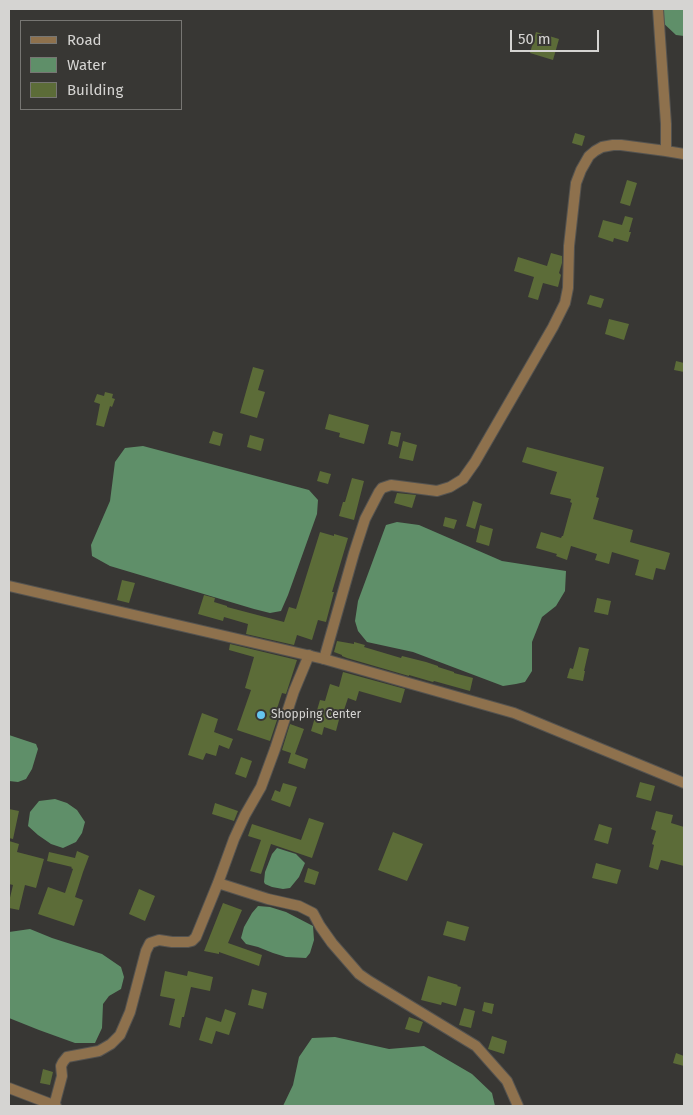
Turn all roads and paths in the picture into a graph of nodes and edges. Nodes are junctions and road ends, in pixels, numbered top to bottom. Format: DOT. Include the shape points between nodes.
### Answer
graph roads {
  1 [pos="658,9"];
  2 [pos="666,151"];
  3 [pos="684,154"];
  4 [pos="9,586"];
  5 [pos="308,655"];
  6 [pos="324,659"];
  7 [pos="684,783"];
  8 [pos="218,883"];
  9 [pos="9,1088"];
  10 [pos="55,1106"];
  11 [pos="518,1106"];
  1 -- 2 [label="street"];
  2 -- 3 [label="street"];
  2 -- 6 [label="street" via="622,145 602,148 589,156 576,183 568,288 557,319 463,479 437,492 391,485 379,492 365,519"];
  4 -- 5 [label="street"];
  5 -- 6 [label="street"];
  5 -- 8 [label="street" via="261,787 245,815"];
  6 -- 7 [label="street" via="514,712"];
  8 -- 10 [label="street" via="192,942 159,940 150,943 120,1035 99,1051 67,1057 63,1062"];
  8 -- 11 [label="street" via="313,913 332,943 359,974 476,1046 507,1081"];
  9 -- 10 [label="street"];
}
